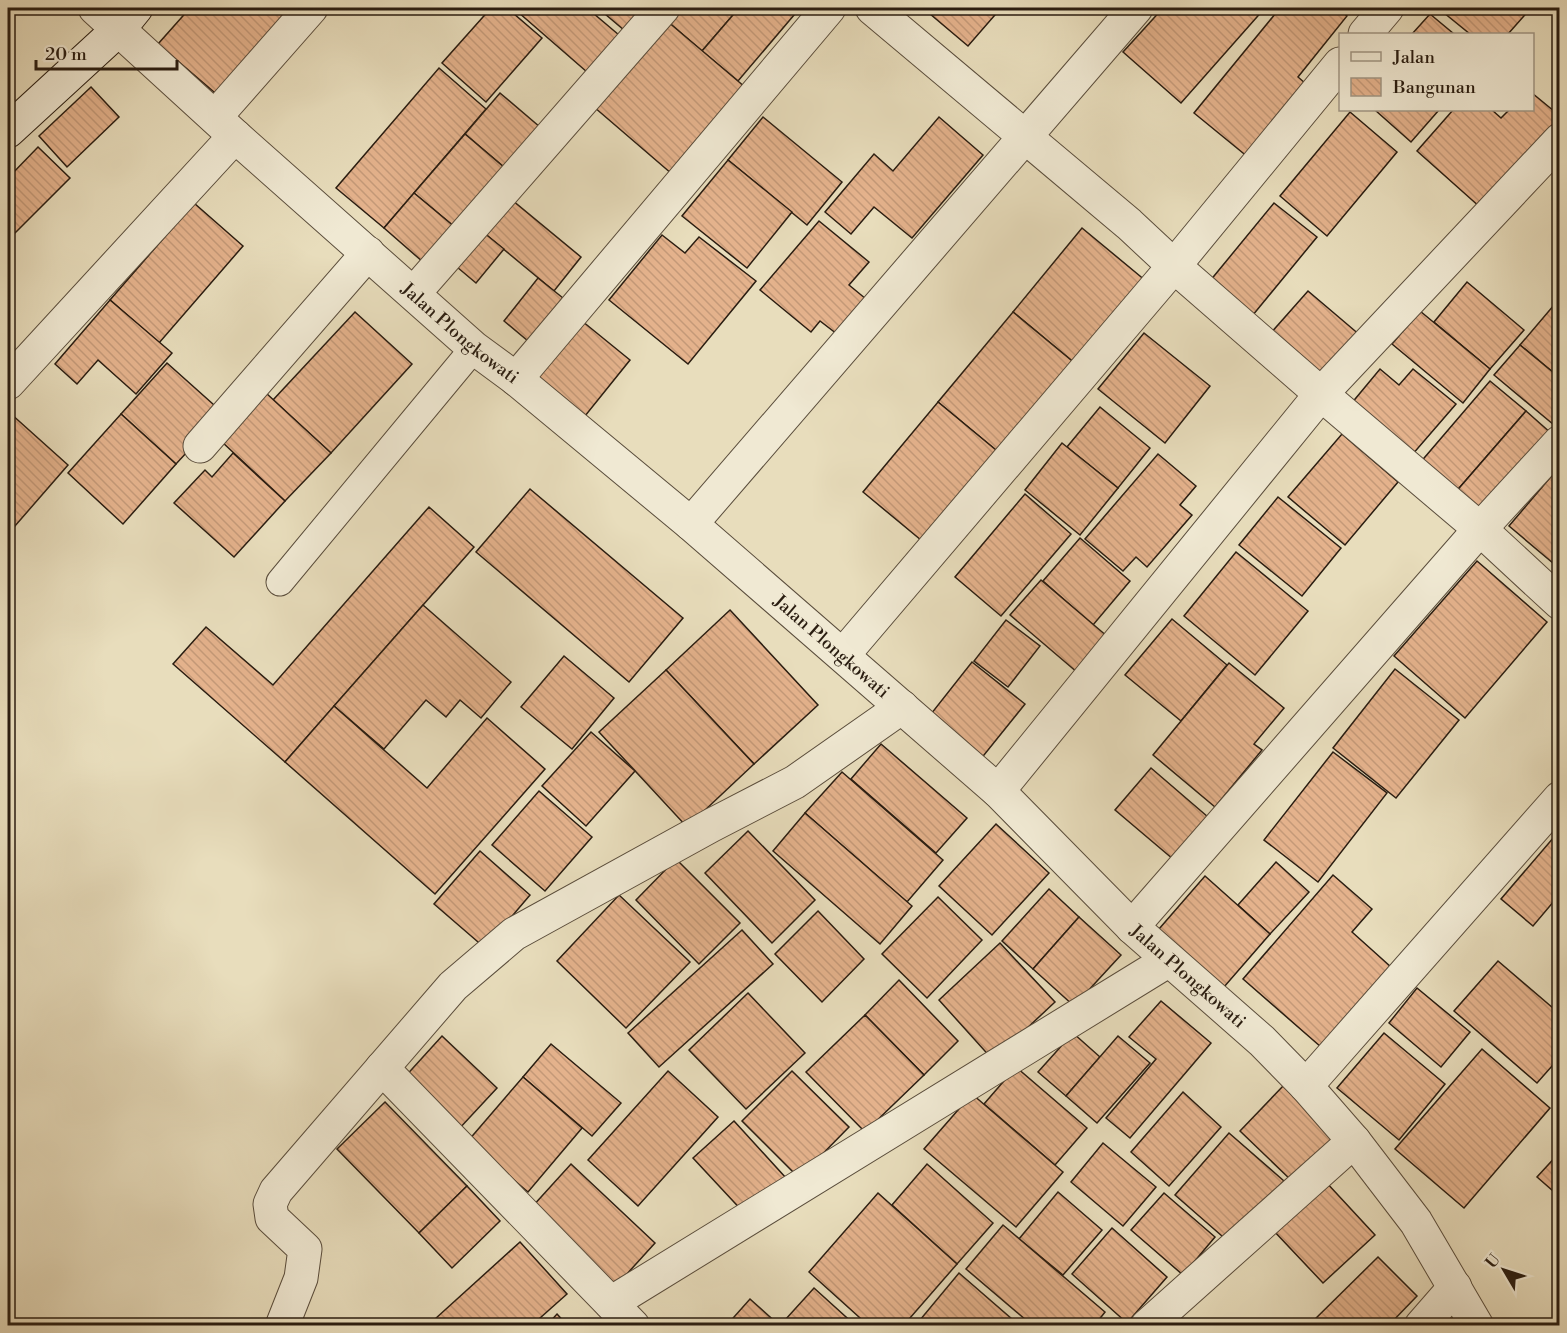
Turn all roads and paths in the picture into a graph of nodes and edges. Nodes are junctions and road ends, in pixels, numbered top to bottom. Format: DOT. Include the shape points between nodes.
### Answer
graph roads {
  1 [pos="311,8"];
  2 [pos="663,8"];
  3 [pos="829,8"];
  4 [pos="872,8"];
  5 [pos="1136,8"];
  6 [pos="1387,8"];
  7 [pos="117,15"];
  8 [pos="1366,33"];
  9 [pos="1339,66"];
  10 [pos="225,126"];
  11 [pos="8,132"];
  12 [pos="1024,136"];
  13 [pos="1560,140"];
  14 [pos="368,253"];
  15 [pos="1174,266"];
  16 [pos="414,293"];
  17 [pos="474,348"];
  18 [pos="516,380"];
  19 [pos="8,383"];
  20 [pos="1321,394"];
  21 [pos="1560,442"];
  22 [pos="200,446"];
  23 [pos="691,524"];
  24 [pos="1480,530"];
  25 [pos="280,582"];
  26 [pos="1560,603"];
  27 [pos="843,655"];
  28 [pos="902,707"];
  29 [pos="998,791"];
  30 [pos="1560,798"];
  31 [pos="1132,927"];
  32 [pos="1169,960"];
  33 [pos="382,1068"];
  34 [pos="1306,1086"];
  35 [pos="1354,1141"];
  36 [pos="1455,1287"];
  37 [pos="622,1314"];
  38 [pos="282,1326"];
  39 [pos="1147,1326"];
  40 [pos="1421,1326"];
  41 [pos="1477,1326"];
  1 -- 10 [label="street"];
  2 -- 16 [label="street"];
  3 -- 18 [label="street"];
  4 -- 12 [label="street"];
  5 -- 12 [label="street"];
  6 -- 8 [label="street"];
  7 -- 10 [label="street, Jalan Plongkowati"];
  7 -- 11 [label="street"];
  9 -- 15 [label="street"];
  10 -- 14 [label="street, Jalan Plongkowati"];
  10 -- 19 [label="street"];
  12 -- 15 [label="street"];
  12 -- 23 [label="street"];
  13 -- 20 [label="street"];
  14 -- 16 [label="street, Jalan Plongkowati"];
  14 -- 22 [label="street"];
  15 -- 20 [label="street"];
  15 -- 27 [label="street"];
  16 -- 17 [label="street, Jalan Plongkowati"];
  17 -- 18 [label="street, Jalan Plongkowati"];
  17 -- 25 [label="lane"];
  18 -- 23 [label="street, Jalan Plongkowati"];
  20 -- 24 [label="street"];
  20 -- 29 [label="street"];
  21 -- 24 [label="street"];
  23 -- 27 [label="street, Jalan Plongkowati"];
  24 -- 26 [label="street"];
  24 -- 31 [label="street"];
  27 -- 28 [label="street, Jalan Plongkowati"];
  28 -- 29 [label="street, Jalan Plongkowati"];
  28 -- 33 [label="street" via="795,782 514,934 453,986"];
  29 -- 31 [label="street, Jalan Plongkowati"];
  30 -- 34 [label="street"];
  31 -- 32 [label="street, Jalan Plongkowati"];
  32 -- 34 [label="street, Jalan Plongkowati" via="1262,1041"];
  32 -- 37 [label="street"];
  33 -- 37 [label="street"];
  33 -- 38 [label="street" via="276,1191 270,1204 272,1218 305,1249 301,1278"];
  34 -- 35 [label="street, Jalan Plongkowati"];
  35 -- 36 [label="street, Jalan Plongkowati" via="1416,1222"];
  35 -- 39 [label="street"];
  36 -- 40 [label="street"];
  36 -- 41 [label="street, Jalan Plongkowati"];
}
